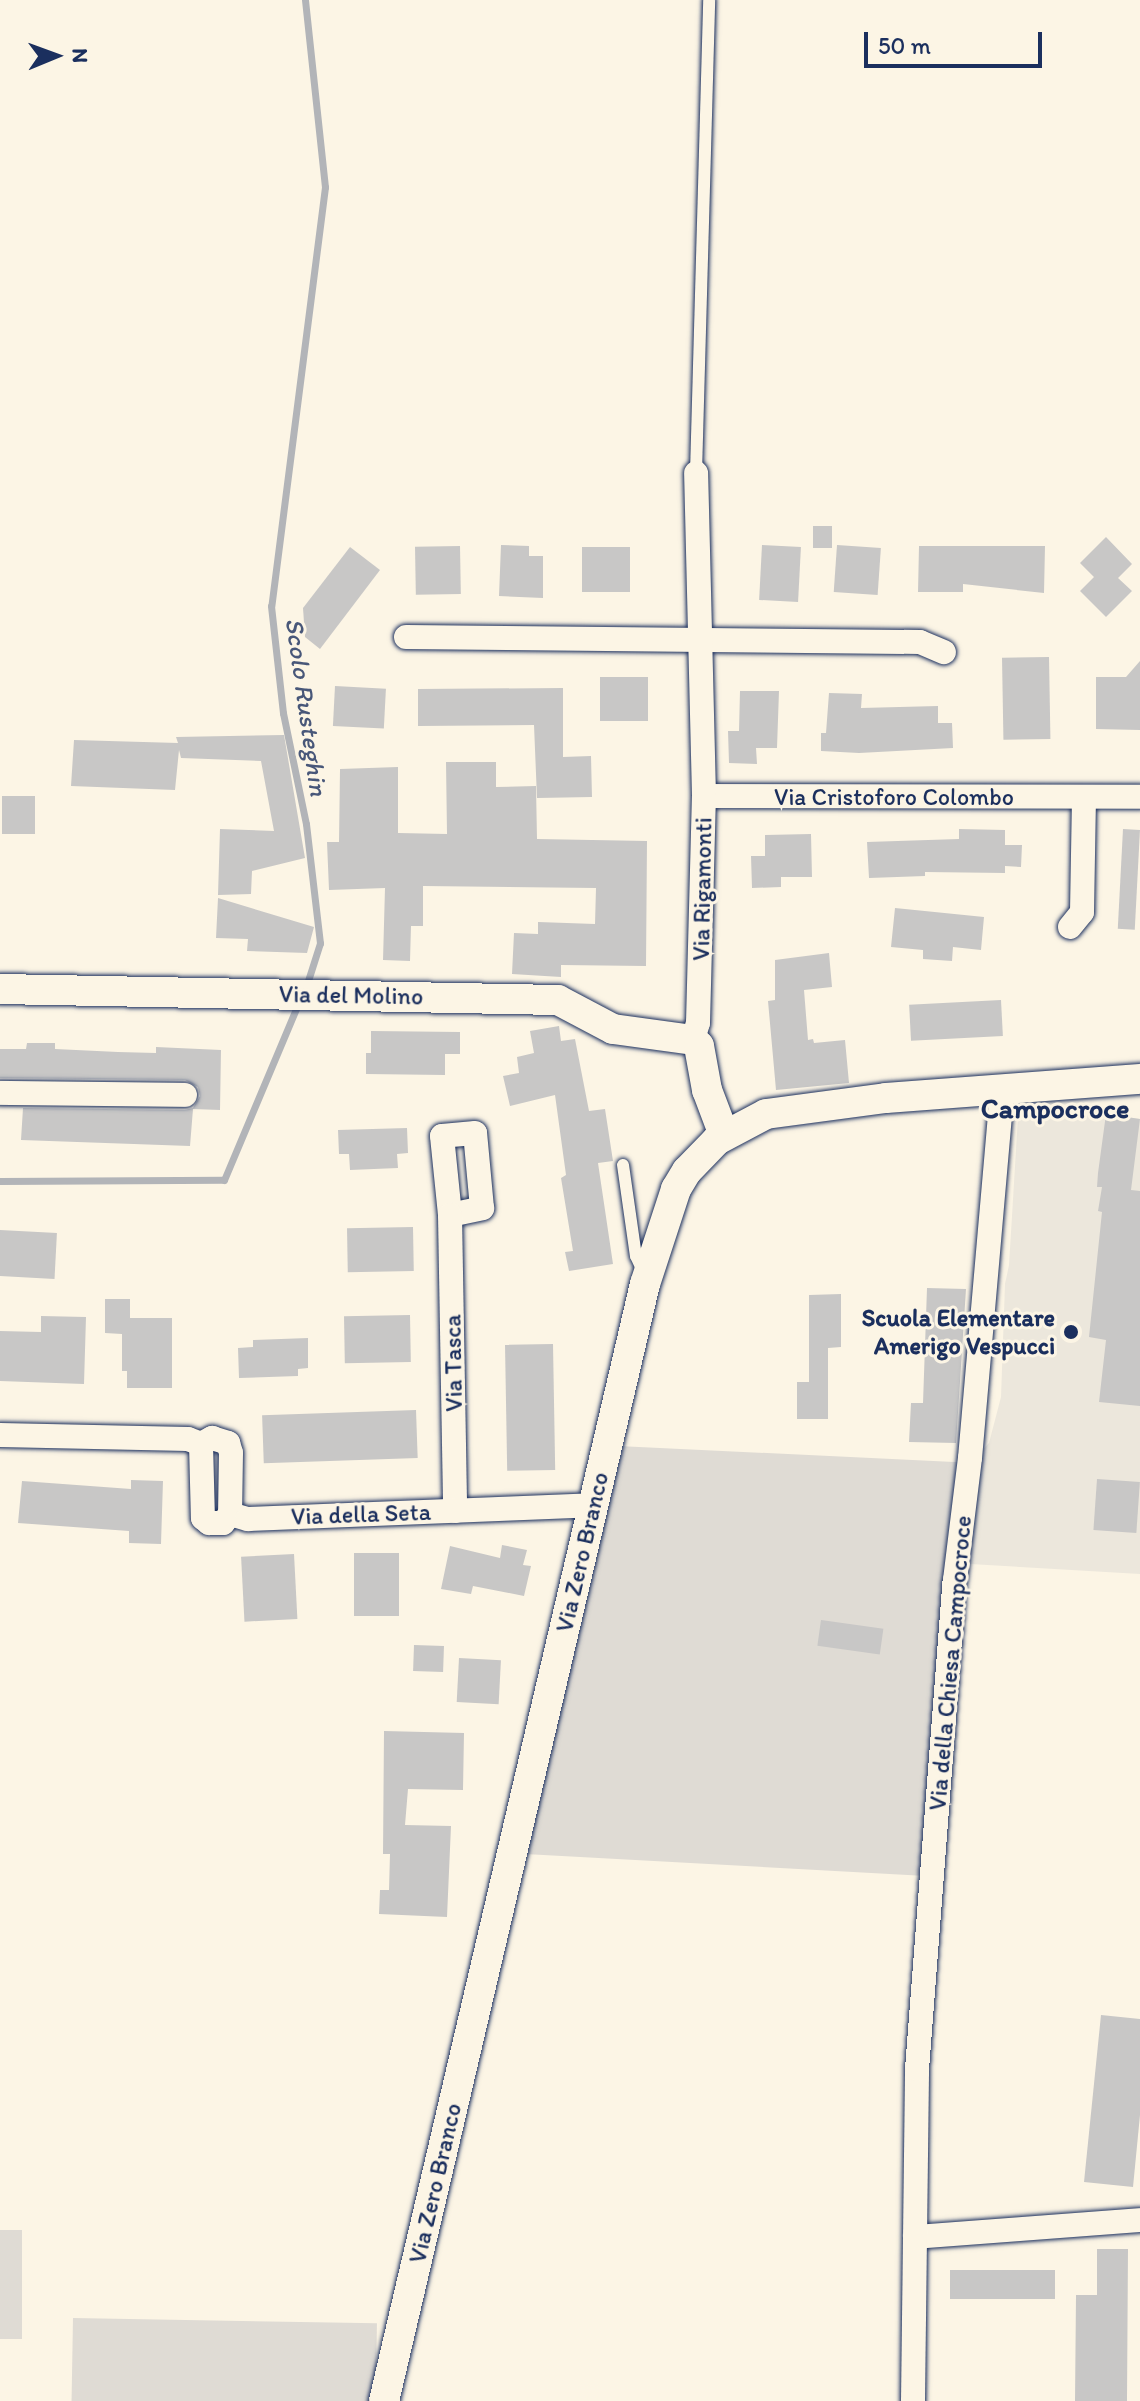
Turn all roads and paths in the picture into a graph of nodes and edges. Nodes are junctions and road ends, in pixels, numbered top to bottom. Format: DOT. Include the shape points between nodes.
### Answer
graph roads {
  1 [pos="709,0"];
  2 [pos="696,473"];
  3 [pos="406,637"];
  4 [pos="701,638"];
  5 [pos="944,652"];
  6 [pos="704,796"];
  7 [pos="1084,797"];
  8 [pos="1140,797"];
  9 [pos="1070,927"];
  10 [pos="0,989"];
  11 [pos="693,1040"];
  12 [pos="1140,1079"];
  13 [pos="1002,1089"];
  14 [pos="0,1093"];
  15 [pos="185,1095"];
  16 [pos="724,1135"];
  17 [pos="623,1165"];
  18 [pos="450,1215"];
  19 [pos="648,1273"];
  20 [pos="0,1435"];
  21 [pos="593,1505"];
  22 [pos="455,1511"];
  23 [pos="1140,2220"];
  24 [pos="915,2237"];
  25 [pos="384,2401"];
  26 [pos="913,2401"];
  1 -- 2 [label="lane"];
  2 -- 4 [label="street, Via Rigamonti"];
  3 -- 4 [label="street"];
  4 -- 5 [label="street" via="920,642"];
  4 -- 6 [label="street, Via Rigamonti"];
  6 -- 7 [label="street, Via Cristoforo Colombo"];
  6 -- 11 [label="street, Via Rigamonti" via="698,1023"];
  7 -- 8 [label="street, Via Cristoforo Colombo"];
  7 -- 9 [label="street" via="1082,912"];
  10 -- 11 [label="street, Via del Molino" via="558,1000 613,1029"];
  11 -- 16 [label="street, Via Rigamonti"];
  12 -- 13 [label="street, Via Zero Branco"];
  13 -- 16 [label="street, Via Zero Branco" via="799,1108 766,1114"];
  13 -- 24 [label="street, Via della Chiesa Campocroce" via="952,1618 917,2069"];
  14 -- 15 [label="street"];
  16 -- 19 [label="street, Via Zero Branco" via="701,1154 676,1189"];
  17 -- 19 [label="lane" via="636,1256"];
  18 -- 22 [label="street, Via Tasca"];
  19 -- 21 [label="street, Via Zero Branco"];
  20 -- 22 [label="street, Via della Seta" via="188,1439 201,1444 203,1518 209,1523 223,1523 230,1514 248,1519"];
  21 -- 22 [label="street, Via della Seta"];
  21 -- 25 [label="street, Via Zero Branco"];
  23 -- 24 [label="street"];
  24 -- 26 [label="street, Via della Chiesa Campocroce"];
}
